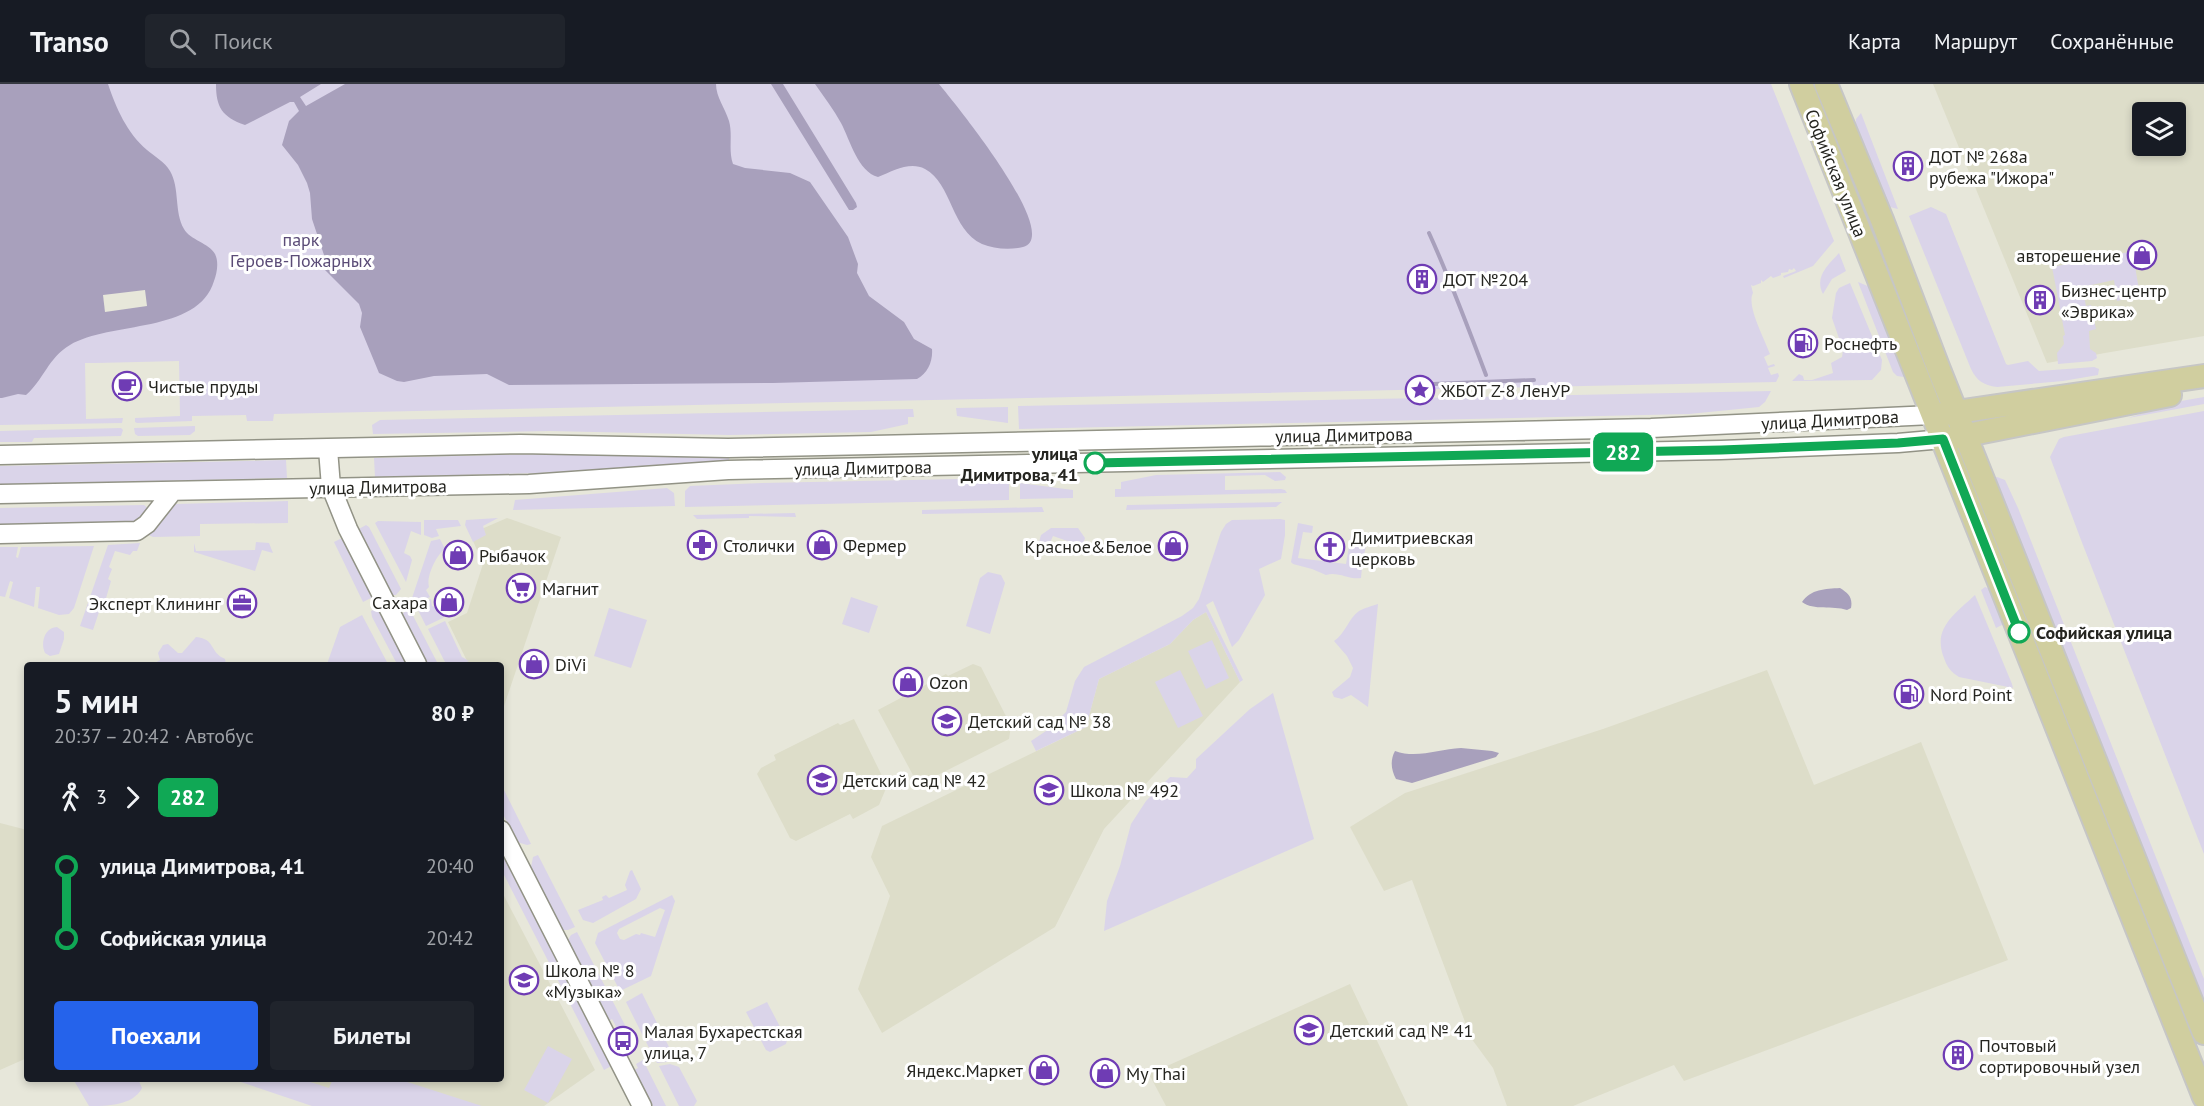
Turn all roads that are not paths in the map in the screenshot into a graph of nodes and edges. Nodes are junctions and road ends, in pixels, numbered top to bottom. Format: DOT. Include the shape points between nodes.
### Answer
graph roads {
  1 [pos="1801,84"];
  2 [pos="1826,84"];
  3 [pos="2204,376"];
  4 [pos="2204,389"];
  5 [pos="1957,412"];
  6 [pos="1932,415"];
  7 [pos="1966,435"];
  8 [pos="1943,439"];
  9 [pos="328,449"];
  10 [pos="0,455"];
  11 [pos="331,487"];
  12 [pos="173,491"];
  13 [pos="0,494"];
  14 [pos="0,534"];
  15 [pos="416,662"];
  16 [pos="504,836"];
  17 [pos="2204,1034"];
  18 [pos="2204,1097"];
  19 [pos="642,1106"];
  1 -- 6 [label="main road, Софийская улица"];
  2 -- 5 [label="main road, Софийская улица"];
  3 -- 5 [label="main road"];
  4 -- 7 [label="main road"];
  5 -- 6 [label="main road"];
  5 -- 7 [label="main road, Софийская улица"];
  6 -- 8 [label="main road, Софийская улица"];
  6 -- 9 [label="street, улица Димитрова" via="1651,428 884,445 728,448 520,444"];
  7 -- 8 [label="main road"];
  7 -- 17 [label="main road, Софийская улица"];
  8 -- 11 [label="street, улица Димитрова" via="1710,450 728,470 529,483"];
  8 -- 18 [label="main road, Софийская улица"];
  9 -- 10 [label="street, улица Димитрова"];
  9 -- 11 [label="street"];
  11 -- 12 [label="street, улица Димитрова"];
  11 -- 15 [label="street" via="348,529"];
  12 -- 13 [label="street, улица Димитрова"];
  12 -- 14 [label="street" via="137,531"];
  16 -- 19 [label="street"];
}
